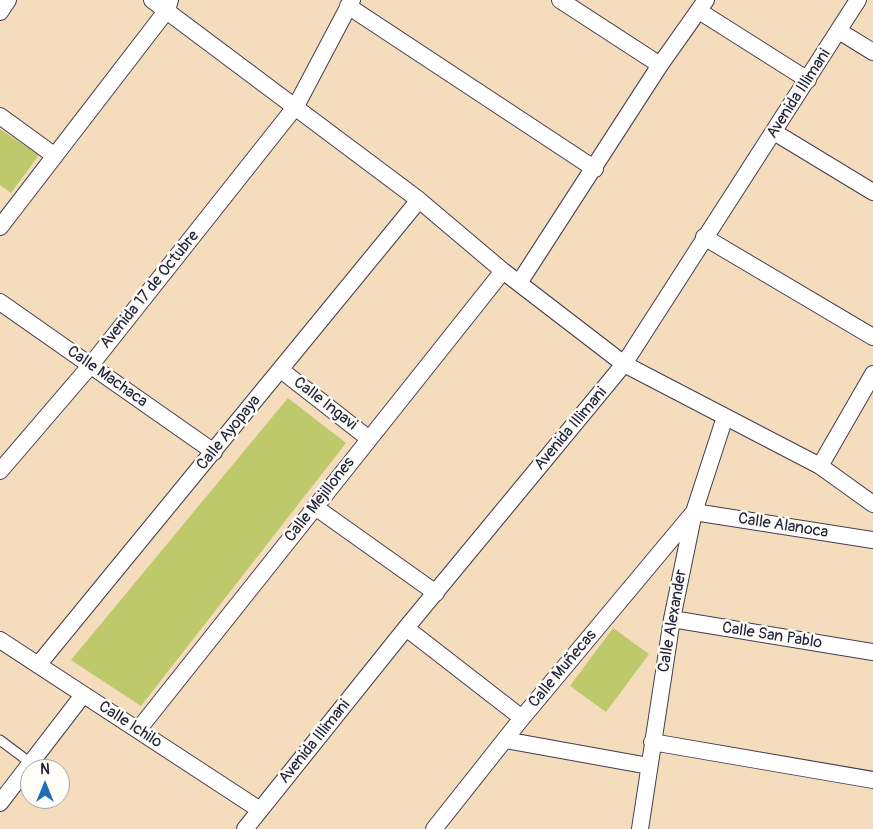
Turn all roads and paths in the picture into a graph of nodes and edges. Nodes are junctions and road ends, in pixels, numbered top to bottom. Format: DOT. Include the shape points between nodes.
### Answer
graph roads {
  1 [pos="8,0"];
  2 [pos="152,0"];
  3 [pos="560,0"];
  4 [pos="858,0"];
  5 [pos="350,3"];
  6 [pos="168,5"];
  7 [pos="702,5"];
  8 [pos="0,12"];
  9 [pos="839,31"];
  10 [pos="873,52"];
  11 [pos="660,65"];
  12 [pos="808,80"];
  13 [pos="296,106"];
  14 [pos="0,116"];
  15 [pos="774,132"];
  16 [pos="55,156"];
  17 [pos="594,169"];
  18 [pos="873,192"];
  19 [pos="419,200"];
  20 [pos="6,206"];
  21 [pos="0,227"];
  22 [pos="704,238"];
  23 [pos="503,271"];
  24 [pos="520,283"];
  25 [pos="0,302"];
  26 [pos="873,337"];
  27 [pos="624,364"];
  28 [pos="90,366"];
  29 [pos="281,370"];
  30 [pos="873,374"];
  31 [pos="725,417"];
  32 [pos="368,438"];
  33 [pos="214,452"];
  34 [pos="820,466"];
  35 [pos="0,471"];
  36 [pos="873,504"];
  37 [pos="315,508"];
  38 [pos="694,512"];
  39 [pos="873,540"];
  40 [pos="436,593"];
  41 [pos="672,619"];
  42 [pos="406,628"];
  43 [pos="0,640"];
  44 [pos="873,652"];
  45 [pos="38,665"];
  46 [pos="83,695"];
  47 [pos="522,718"];
  48 [pos="138,730"];
  49 [pos="0,740"];
  50 [pos="504,740"];
  51 [pos="652,742"];
  52 [pos="25,759"];
  53 [pos="36,759"];
  54 [pos="648,766"];
  55 [pos="20,779"];
  56 [pos="873,780"];
  57 [pos="0,803"];
  58 [pos="260,810"];
  59 [pos="245,829"];
  60 [pos="434,829"];
  61 [pos="640,829"];
  1 -- 8 [label="street"];
  2 -- 6 [label="street"];
  3 -- 11 [label="street"];
  4 -- 9 [label="street, Avenida Illimani"];
  5 -- 13 [label="street, Avenida 17 de Octubre"];
  5 -- 17 [label="street"];
  6 -- 13 [label="street"];
  6 -- 16 [label="street"];
  7 -- 11 [label="street"];
  7 -- 12 [label="street"];
  9 -- 10 [label="street"];
  9 -- 12 [label="street, Avenida Illimani"];
  11 -- 17 [label="street"];
  12 -- 15 [label="street, Avenida Illimani"];
  13 -- 19 [label="street"];
  13 -- 28 [label="street, Avenida 17 de Octubre"];
  14 -- 16 [label="street"];
  15 -- 18 [label="street"];
  15 -- 22 [label="street, Avenida Illimani"];
  16 -- 20 [label="street"];
  17 -- 24 [label="street"];
  19 -- 23 [label="street"];
  19 -- 29 [label="street, Calle Ayopaya"];
  20 -- 21 [label="street"];
  22 -- 26 [label="street"];
  22 -- 27 [label="street, Avenida Illimani"];
  23 -- 24 [label="street"];
  23 -- 32 [label="street, Calle Mejillones"];
  24 -- 27 [label="street"];
  25 -- 28 [label="street, Calle Machaca"];
  27 -- 31 [label="street"];
  27 -- 40 [label="street, Avenida Illimani"];
  28 -- 33 [label="street, Calle Machaca"];
  28 -- 35 [label="street, Avenida 17 de Octubre"];
  29 -- 32 [label="street, Calle Ingavi"];
  29 -- 33 [label="street, Calle Ayopaya"];
  30 -- 34 [label="street"];
  31 -- 34 [label="street"];
  31 -- 38 [label="street, Calle Alexander"];
  32 -- 37 [label="street, Calle Mejillones"];
  33 -- 45 [label="street, Calle Ayopaya"];
  34 -- 36 [label="street"];
  37 -- 40 [label="street"];
  37 -- 48 [label="street, Calle Mejillones"];
  38 -- 39 [label="street, Calle Alanoca"];
  38 -- 41 [label="street, Calle Alexander"];
  38 -- 47 [label="street, Calle Muñecas"];
  40 -- 42 [label="street, Avenida Illimani"];
  41 -- 44 [label="street, Calle San Pablo"];
  41 -- 51 [label="street, Calle Alexander"];
  42 -- 47 [label="street"];
  42 -- 58 [label="street, Avenida Illimani"];
  43 -- 45 [label="street, Calle Ichilo"];
  45 -- 46 [label="street, Calle Ichilo"];
  46 -- 48 [label="street, Calle Ichilo"];
  46 -- 53 [label="street"];
  47 -- 50 [label="street, Calle Muñecas"];
  48 -- 58 [label="street, Calle Ichilo"];
  49 -- 52 [label="lane"];
  50 -- 54 [label="street"];
  50 -- 60 [label="street, Calle Muñecas"];
  51 -- 54 [label="street, Calle Alexander"];
  51 -- 56 [label="street"];
  54 -- 61 [label="street, Calle Alexander"];
  55 -- 57 [label="street"];
  58 -- 59 [label="street, Avenida Illimani"];
}
